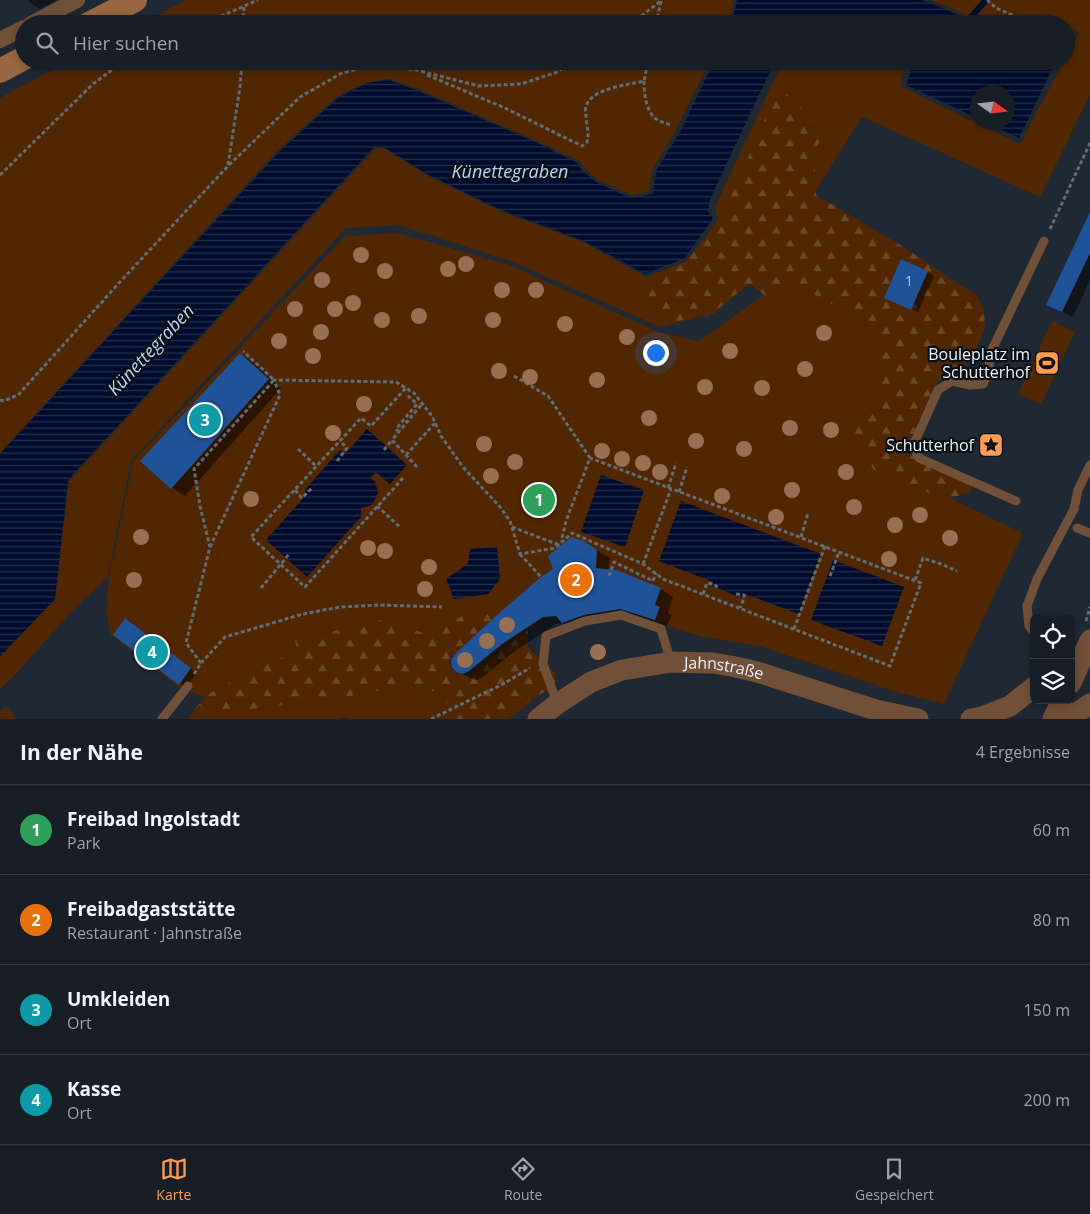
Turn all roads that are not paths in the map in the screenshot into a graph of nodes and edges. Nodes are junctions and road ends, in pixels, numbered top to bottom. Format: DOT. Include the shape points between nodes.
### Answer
graph roads {
  1 [pos="77,0"];
  2 [pos="135,0"];
  3 [pos="48,15"];
  4 [pos="106,15"];
  5 [pos="15,32"];
  6 [pos="0,40"];
  7 [pos="15,63"];
  8 [pos="0,71"];
  9 [pos="1044,241"];
  10 [pos="1090,465"];
  11 [pos="1016,501"];
  12 [pos="1077,528"];
  13 [pos="1090,533"];
  14 [pos="1030,627"];
  15 [pos="1090,631"];
  16 [pos="1090,640"];
  17 [pos="1075,651"];
  18 [pos="671,662"];
  19 [pos="1075,672"];
  20 [pos="188,686"];
  21 [pos="1030,690"];
  22 [pos="557,704"];
  23 [pos="1060,704"];
  24 [pos="1090,704"];
  25 [pos="162,719"];
  26 [pos="538,719"];
  27 [pos="918,719"];
  28 [pos="971,719"];
  29 [pos="1053,719"];
  30 [pos="1068,719"];
  1 -- 3 [label="street"];
  2 -- 4 [label="main road"];
  5 -- 6 [label="street"];
  7 -- 8 [label="main road"];
  9 -- 11 [label="lane" via="990,354 989,371 983,384 952,382 938,390 913,446 919,458"];
  10 -- 14 [label="lane, bridge" via="1078,490 1074,509 1037,579 1027,606"];
  12 -- 13 [label="lane"];
  15 -- 17 [label="street"];
  16 -- 19 [label="street"];
  18 -- 22 [label="street, Jahnstraße" via="622,670 591,682"];
  18 -- 22 [label="lane" via="661,629 622,615 585,620 546,636 543,664"];
  18 -- 27 [label="street, Jahnstraße" via="736,667 876,710"];
  20 -- 25 [label="lane"];
  21 -- 28 [label="street" via="1010,706"];
  22 -- 26 [label="street, Jahnstraße"];
  23 -- 29 [label="street"];
  24 -- 30 [label="street"];
}
